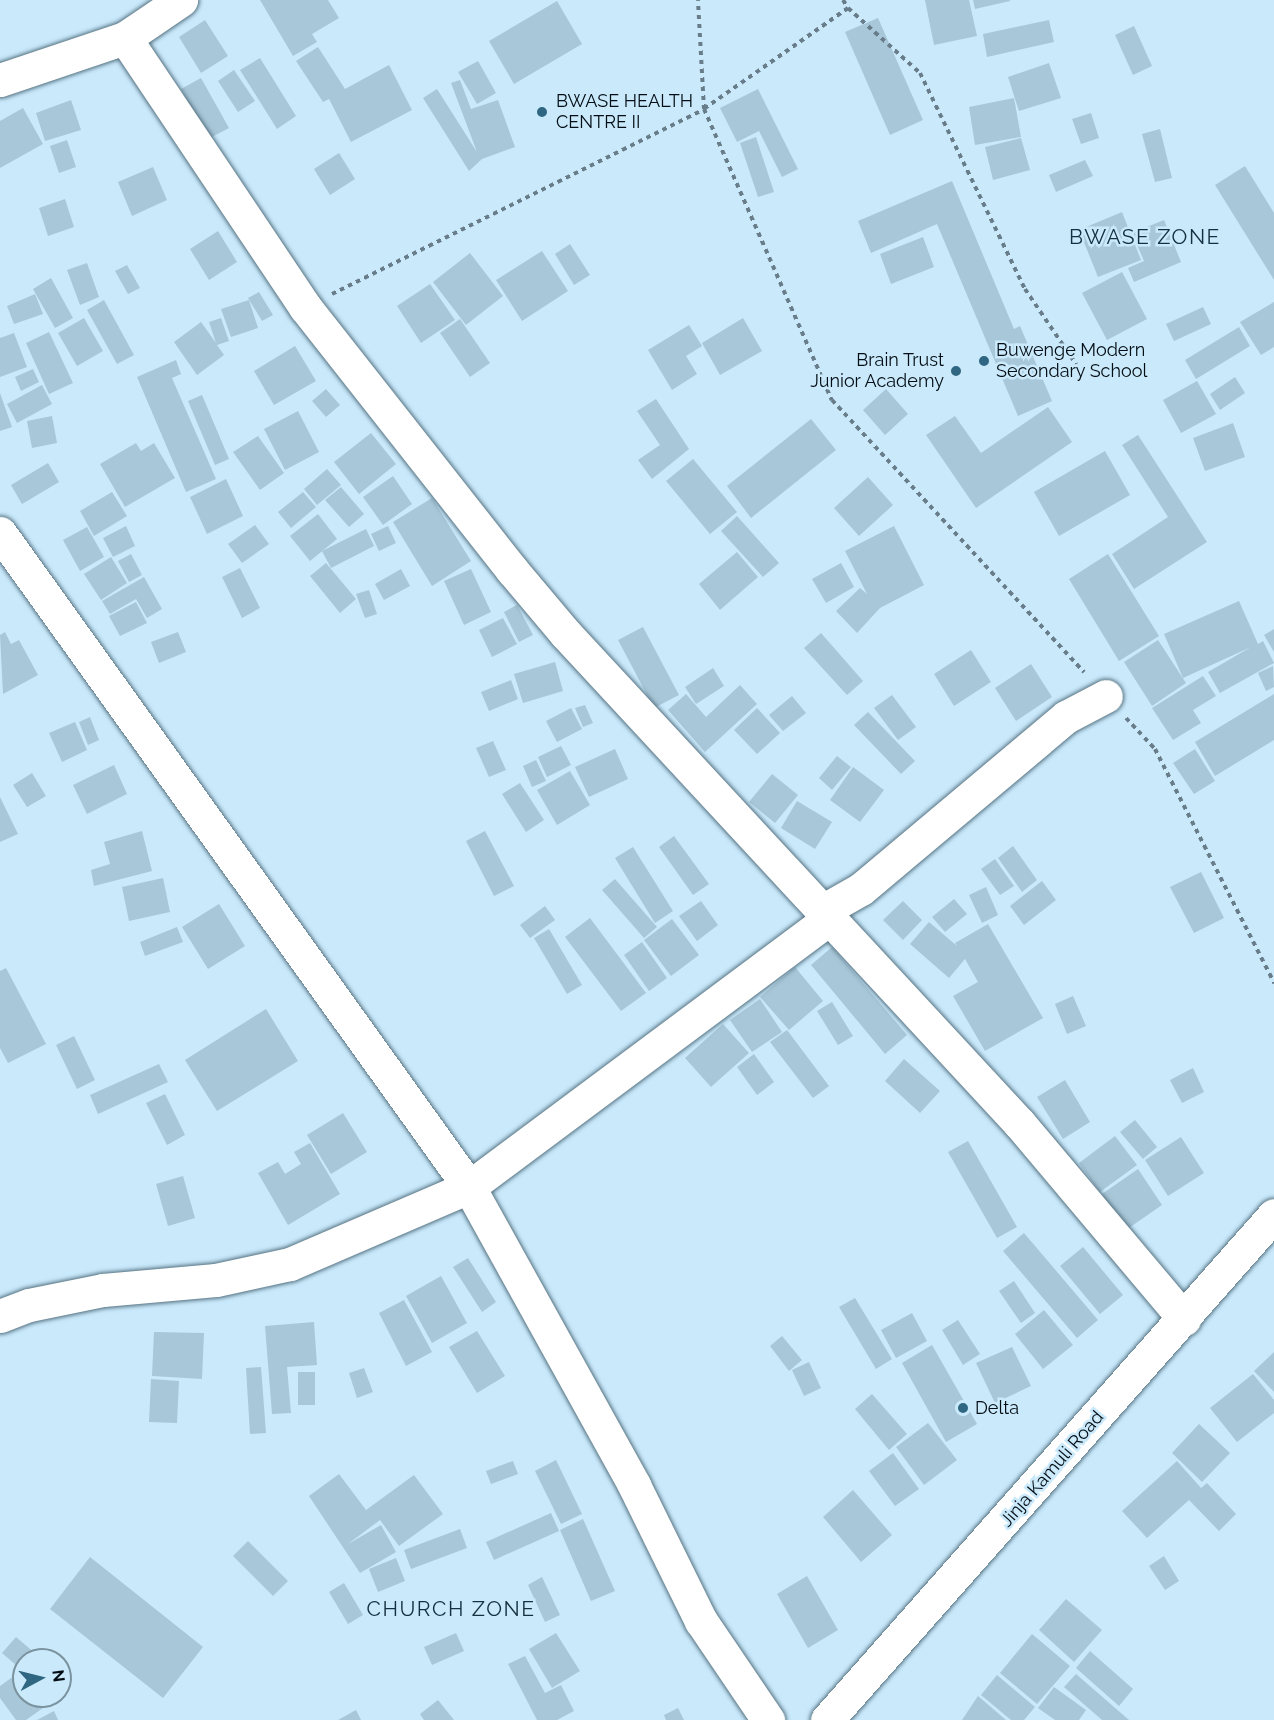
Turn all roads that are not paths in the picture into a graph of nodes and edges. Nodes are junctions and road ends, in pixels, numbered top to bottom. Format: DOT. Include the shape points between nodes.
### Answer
graph roads {
  1 [pos="181,0"];
  2 [pos="125,38"];
  3 [pos="0,80"];
  4 [pos="0,533"];
  5 [pos="1106,696"];
  6 [pos="825,915"];
  7 [pos="469,1187"];
  8 [pos="1274,1217"];
  9 [pos="0,1316"];
  10 [pos="1184,1319"];
  11 [pos="768,1720"];
  12 [pos="827,1720"];
  1 -- 2 [label="street"];
  2 -- 3 [label="street"];
  2 -- 6 [label="street" via="305,307 558,624"];
  4 -- 7 [label="street"];
  5 -- 6 [label="street" via="1066,717"];
  6 -- 7 [label="street"];
  6 -- 10 [label="street" via="1020,1124"];
  7 -- 9 [label="street" via="290,1264 216,1280 103,1290 29,1305"];
  7 -- 11 [label="street" via="634,1485 701,1621"];
  8 -- 10 [label="street, Jinja Kamuli Road"];
  10 -- 12 [label="street, Jinja Kamuli Road"];
}
